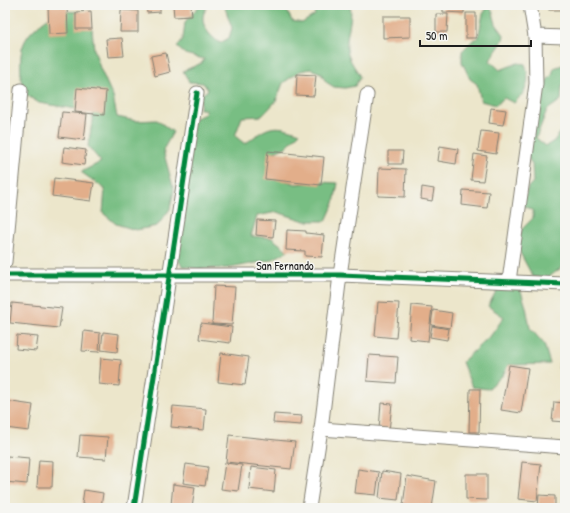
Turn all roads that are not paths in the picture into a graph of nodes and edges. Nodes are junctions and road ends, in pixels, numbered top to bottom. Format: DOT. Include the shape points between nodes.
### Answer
graph roads {
  1 [pos="530,5"];
  2 [pos="535,36"];
  3 [pos="565,37"];
  4 [pos="21,90"];
  5 [pos="196,93"];
  6 [pos="367,95"];
  7 [pos="5,262"];
  8 [pos="5,275"];
  9 [pos="340,275"];
  10 [pos="169,276"];
  11 [pos="509,281"];
  12 [pos="565,284"];
  13 [pos="321,429"];
  14 [pos="565,447"];
  15 [pos="134,508"];
  16 [pos="309,508"];
  1 -- 2 [label="street"];
  2 -- 3 [label="street"];
  2 -- 11 [label="street" via="536,84"];
  4 -- 7 [label="street"];
  5 -- 10 [label="street"];
  6 -- 9 [label="street"];
  8 -- 10 [label="street, San Fernando"];
  9 -- 10 [label="street, San Fernando"];
  9 -- 11 [label="street, San Fernando"];
  9 -- 13 [label="street"];
  10 -- 15 [label="street"];
  11 -- 12 [label="street, San Fernando"];
  13 -- 14 [label="street"];
  13 -- 16 [label="street"];
}
